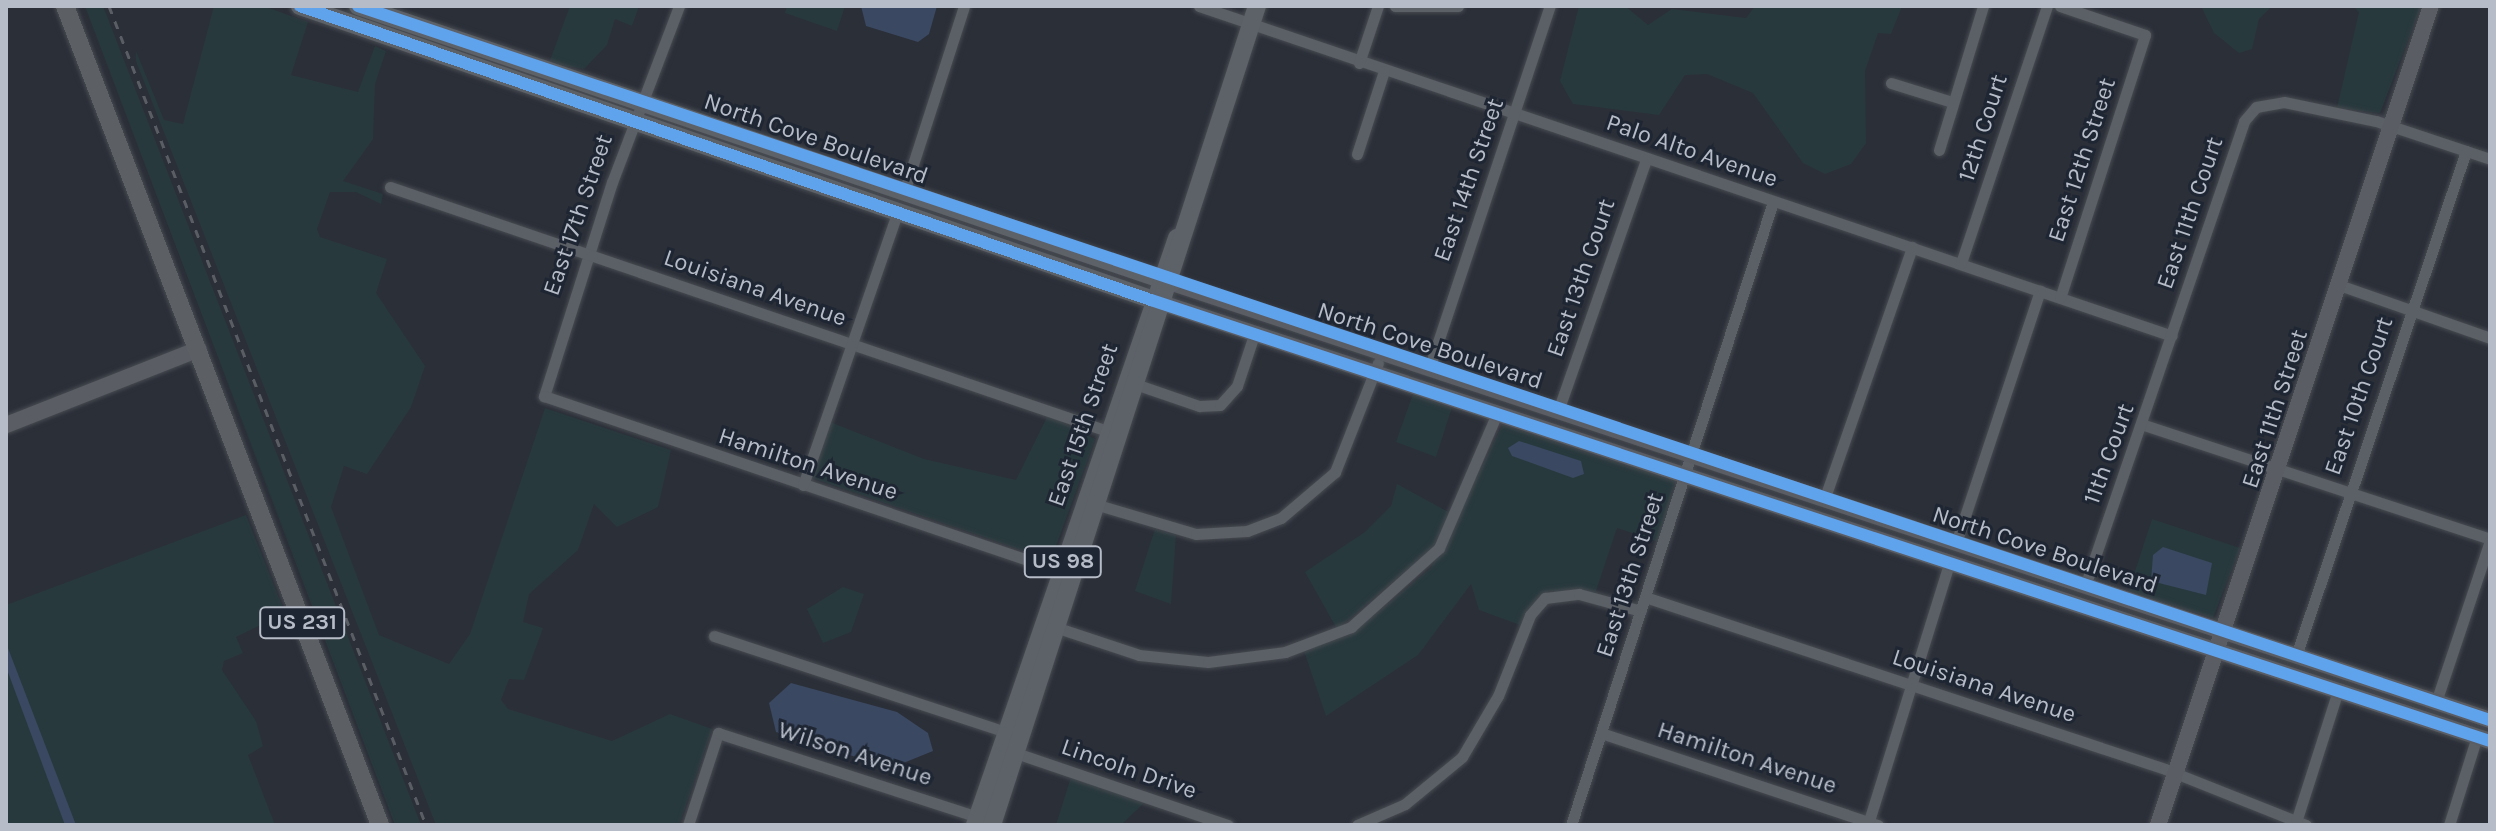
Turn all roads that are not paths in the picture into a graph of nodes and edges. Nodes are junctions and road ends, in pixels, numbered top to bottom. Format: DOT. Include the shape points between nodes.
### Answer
graph roads {
  1 [pos="300,6"];
  2 [pos="358,6"];
  3 [pos="679,6"];
  4 [pos="964,6"];
  5 [pos="1199,6"];
  6 [pos="1257,6"];
  7 [pos="1378,6"];
  8 [pos="1395,6"];
  9 [pos="1458,6"];
  10 [pos="1550,6"];
  11 [pos="1983,6"];
  12 [pos="2047,6"];
  13 [pos="2060,6"];
  14 [pos="2431,6"];
  15 [pos="66,8"];
  16 [pos="1251,25"];
  17 [pos="1359,63"];
  18 [pos="1384,71"];
  19 [pos="1891,83"];
  20 [pos="1952,102"];
  21 [pos="645,104"];
  22 [pos="1514,115"];
  23 [pos="634,120"];
  24 [pos="2391,125"];
  25 [pos="1939,150"];
  26 [pos="2466,151"];
  27 [pos="1357,154"];
  28 [pos="2490,159"];
  29 [pos="1646,160"];
  30 [pos="390,187"];
  31 [pos="904,192"];
  32 [pos="1773,202"];
  33 [pos="897,213"];
  34 [pos="1912,247"];
  35 [pos="587,255"];
  36 [pos="1961,263"];
  37 [pos="173,280"];
  38 [pos="1165,281"];
  39 [pos="2339,285"];
  40 [pos="2040,291"];
  41 [pos="2060,298"];
  42 [pos="181,302"];
  43 [pos="1158,302"];
  44 [pos="2411,312"];
  45 [pos="1255,332"];
  46 [pos="2172,336"];
  47 [pos="2490,338"];
  48 [pos="854,344"];
  49 [pos="199,349"];
  50 [pos="1377,367"];
  51 [pos="1429,369"];
  52 [pos="1138,385"];
  53 [pos="544,396"];
  54 [pos="1498,411"];
  55 [pos="1558,411"];
  56 [pos="6,425"];
  57 [pos="2144,425"];
  58 [pos="1114,433"];
  59 [pos="1694,456"];
  60 [pos="2281,469"];
  61 [pos="1687,474"];
  62 [pos="803,485"];
  63 [pos="2350,493"];
  64 [pos="1824,500"];
  65 [pos="1091,503"];
  66 [pos="2490,540"];
  67 [pos="1956,543"];
  68 [pos="1950,561"];
  69 [pos="1067,573"];
  70 [pos="2085,586"];
  71 [pos="1645,597"];
  72 [pos="1641,611"];
  73 [pos="1050,625"];
  74 [pos="2225,632"];
  75 [pos="714,636"];
  76 [pos="2218,650"];
  77 [pos="2296,656"];
  78 [pos="1909,685"];
  79 [pos="2338,690"];
  80 [pos="2436,702"];
  81 [pos="2490,720"];
  82 [pos="1601,733"];
  83 [pos="2486,737"];
  84 [pos="1011,742"];
  85 [pos="2175,775"];
  86 [pos="984,822"];
  87 [pos="1372,823"];
  88 [pos="1867,823"];
  89 [pos="2301,823"];
  90 [pos="380,825"];
  91 [pos="688,825"];
  92 [pos="1228,825"];
  93 [pos="1357,825"];
  94 [pos="1571,825"];
  95 [pos="1878,825"];
  96 [pos="2158,825"];
  97 [pos="2449,825"];
  1 -- 23 [label="main road, North Cove Boulevard"];
  2 -- 21 [label="main road, North Cove Boulevard"];
  3 -- 21 [label="street, East 17th Street"];
  4 -- 31 [label="street"];
  5 -- 16 [label="street, Palo Alto Avenue"];
  6 -- 16 [label="main road, East 15th Street / US 98"];
  7 -- 17 [label="street"];
  8 -- 9 [label="street"];
  10 -- 22 [label="street, East 14th Street"];
  11 -- 20 [label="street, 12th Court"];
  12 -- 36 [label="street, 12th Court"];
  13 -- 41 [label="street, East 12th Street" via="2145,35"];
  14 -- 24 [label="main road, East 11th Street"];
  15 -- 42 [label="highway, US 231"];
  16 -- 17 [label="street, Palo Alto Avenue"];
  16 -- 38 [label="main road, East 15th Street / US 98"];
  17 -- 18 [label="street, Palo Alto Avenue"];
  18 -- 22 [label="street, Palo Alto Avenue"];
  18 -- 27 [label="street"];
  19 -- 20 [label="street"];
  20 -- 25 [label="street, 12th Court"];
  21 -- 23 [label="street, East 17th Street"];
  21 -- 31 [label="main road, North Cove Boulevard"];
  22 -- 29 [label="street, Palo Alto Avenue"];
  22 -- 51 [label="street, East 14th Street"];
  23 -- 33 [label="main road, North Cove Boulevard"];
  23 -- 35 [label="street, East 17th Street"];
  24 -- 26 [label="street"];
  24 -- 39 [label="main road, East 11th Street"];
  24 -- 46 [label="street, East 11th Court" via="2284,102 2256,107 2244,121"];
  26 -- 28 [label="street"];
  26 -- 44 [label="street, East 10th Court"];
  29 -- 32 [label="street, Palo Alto Avenue"];
  29 -- 55 [label="street, East 13th Court"];
  30 -- 35 [label="street, Louisiana Avenue"];
  31 -- 38 [label="main road, North Cove Boulevard"];
  32 -- 34 [label="street, Palo Alto Avenue"];
  32 -- 59 [label="street, East 13th Street"];
  33 -- 43 [label="main road, North Cove Boulevard"];
  33 -- 48 [label="street"];
  34 -- 36 [label="street, Palo Alto Avenue"];
  34 -- 64 [label="street"];
  35 -- 48 [label="street, Louisiana Avenue"];
  35 -- 53 [label="street, East 17th Street"];
  36 -- 40 [label="street, Palo Alto Avenue"];
  37 -- 42 [label="highway, US 231"];
  38 -- 43 [label="main road, East 15th Street / US 98"];
  38 -- 51 [label="main road, North Cove Boulevard"];
  39 -- 44 [label="street"];
  39 -- 60 [label="main road, East 11th Street"];
  40 -- 41 [label="street, Palo Alto Avenue"];
  40 -- 67 [label="street"];
  41 -- 46 [label="street, Palo Alto Avenue"];
  42 -- 49 [label="highway, US 231"];
  43 -- 45 [label="main road, North Cove Boulevard"];
  43 -- 52 [label="main road, East 15th Street / US 98"];
  43 -- 58 [label="main road, East 15th Street / US 98"];
  44 -- 47 [label="street"];
  44 -- 63 [label="street, East 10th Court"];
  45 -- 50 [label="main road, North Cove Boulevard"];
  45 -- 52 [label="street" via="1237,386 1220,405 1199,406"];
  46 -- 57 [label="street, 11th Court"];
  48 -- 58 [label="street, Louisiana Avenue"];
  48 -- 62 [label="street"];
  49 -- 56 [label="main road"];
  49 -- 90 [label="highway, US 231"];
  50 -- 51 [label="main road" via="1413,373"];
  50 -- 54 [label="main road, North Cove Boulevard"];
  50 -- 65 [label="street" via="1335,472 1281,518 1247,531 1201,534"];
  51 -- 55 [label="main road, North Cove Boulevard"];
  52 -- 58 [label="main road, East 15th Street / US 98"];
  53 -- 62 [label="street, Hamilton Avenue"];
  54 -- 61 [label="main road, North Cove Boulevard"];
  54 -- 73 [label="street" via="1439,548 1351,627 1285,652 1208,662 1149,657"];
  55 -- 59 [label="main road, North Cove Boulevard"];
  57 -- 60 [label="street"];
  57 -- 70 [label="street, 11th Court"];
  58 -- 65 [label="main road, East 15th Street / US 98"];
  59 -- 61 [label="street, East 13th Street"];
  59 -- 64 [label="main road, North Cove Boulevard"];
  60 -- 63 [label="street"];
  60 -- 74 [label="main road, East 11th Street"];
  61 -- 68 [label="main road, North Cove Boulevard"];
  61 -- 71 [label="street, East 13th Street"];
  62 -- 69 [label="street, Hamilton Avenue"];
  63 -- 66 [label="street"];
  63 -- 77 [label="street, East 10th Court"];
  64 -- 67 [label="main road, North Cove Boulevard"];
  65 -- 69 [label="main road, East 15th Street / US 98"];
  66 -- 80 [label="street"];
  67 -- 70 [label="main road, North Cove Boulevard"];
  68 -- 76 [label="main road, North Cove Boulevard"];
  68 -- 78 [label="street"];
  69 -- 73 [label="main road, East 15th Street / US 98"];
  70 -- 74 [label="main road, North Cove Boulevard"];
  71 -- 72 [label="street, East 13th Street"];
  71 -- 78 [label="street, Louisiana Avenue"];
  72 -- 82 [label="street, East 13th Street"];
  72 -- 87 [label="street" via="1555,595 1530,615 1498,696 1462,757 1429,787"];
  73 -- 84 [label="main road, East 15th Street / US 98"];
  74 -- 76 [label="main road, East 11th Street"];
  74 -- 77 [label="main road, North Cove Boulevard"];
  75 -- 84 [label="street, Lincoln Drive"];
  76 -- 79 [label="main road, North Cove Boulevard"];
  76 -- 85 [label="main road, East 11th Street"];
  77 -- 80 [label="main road, North Cove Boulevard"];
  78 -- 85 [label="street, Louisiana Avenue"];
  78 -- 88 [label="street"];
  79 -- 83 [label="main road, North Cove Boulevard"];
  79 -- 89 [label="street"];
  80 -- 81 [label="main road, North Cove Boulevard"];
  82 -- 88 [label="street, Hamilton Avenue"];
  82 -- 94 [label="street, East 13th Street"];
  83 -- 97 [label="street"];
  84 -- 86 [label="main road, East 15th Street / US 98"];
  84 -- 92 [label="street, Lincoln Drive"];
  85 -- 89 [label="street, Louisiana Avenue"];
  85 -- 96 [label="main road, East 11th Street"];
  86 -- 91 [label="street, Wilson Avenue" via="718,733"];
  87 -- 93 [label="street"];
  88 -- 95 [label="street, Hamilton Avenue"];
}
